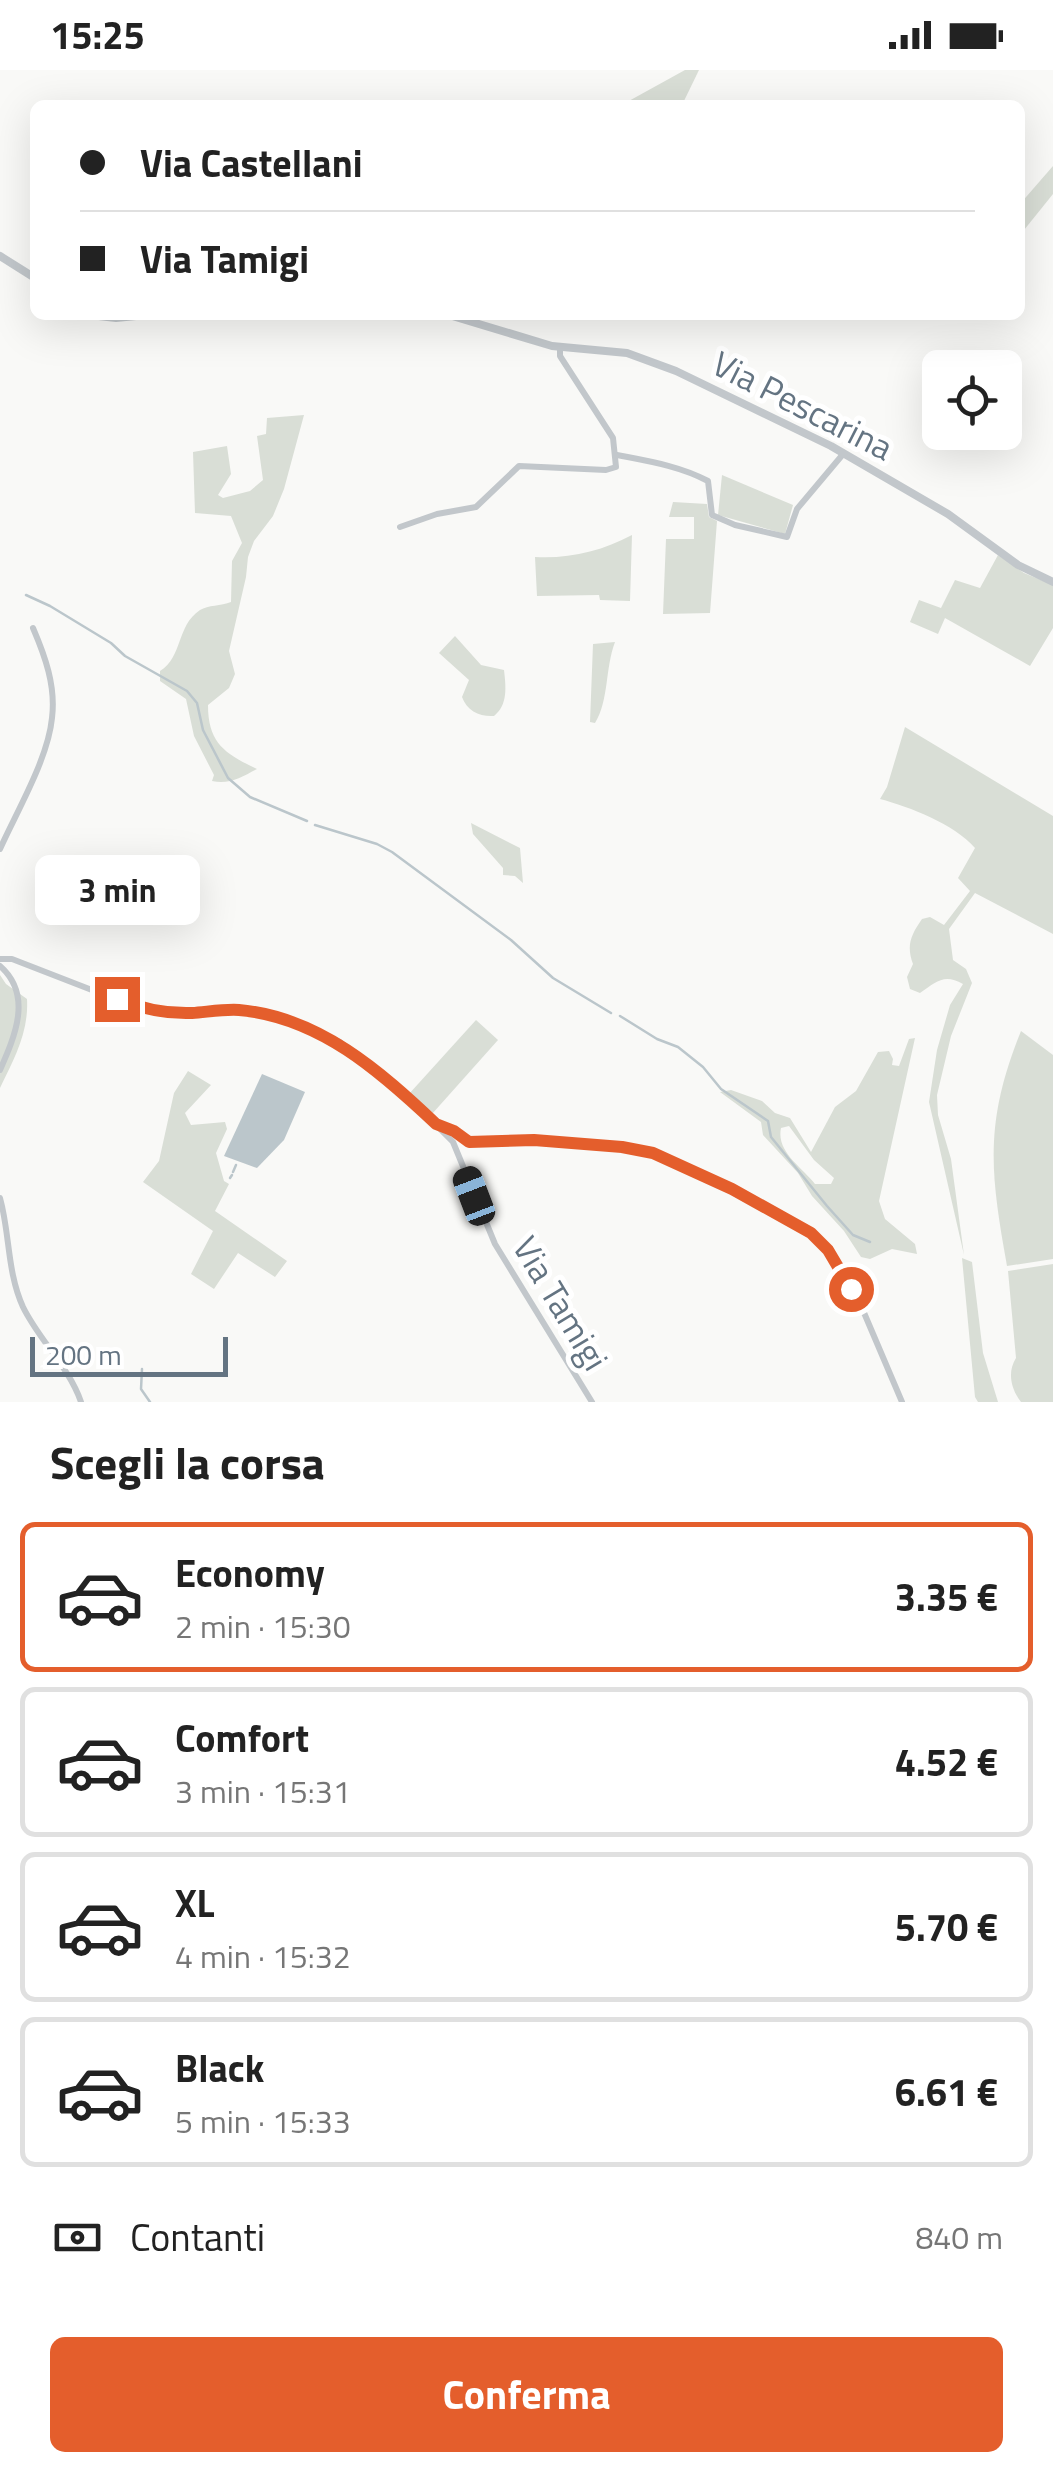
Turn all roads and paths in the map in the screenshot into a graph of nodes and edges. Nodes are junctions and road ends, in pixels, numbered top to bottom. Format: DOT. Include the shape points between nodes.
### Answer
graph roads {
  1 [pos="0,256"];
  2 [pos="30,275"];
  3 [pos="467,320"];
  4 [pos="560,348"];
  5 [pos="844,453"];
  6 [pos="617,455"];
  7 [pos="400,527"];
  8 [pos="1053,582"];
  9 [pos="32,628"];
  10 [pos="0,848"];
  11 [pos="0,962"];
  12 [pos="0,1070"];
  13 [pos="436,1124"];
  14 [pos="0,1198"];
  15 [pos="81,1402"];
  16 [pos="592,1402"];
  17 [pos="902,1402"];
  1 -- 2 [label="street"];
  3 -- 4 [label="street, Via Pescarina"];
  4 -- 5 [label="street, Via Pescarina" via="644,358"];
  4 -- 6 [label="street"];
  5 -- 6 [label="street" via="797,508 787,537 712,515 708,481 698,476"];
  5 -- 8 [label="street, Via Pescarina"];
  6 -- 7 [label="street" via="612,470 519,466 476,507"];
  9 -- 10 [label="street" via="47,659 52,718"];
  11 -- 12 [label="street" via="14,981 19,1010"];
  11 -- 13 [label="street, Via Tamigi" via="12,959 146,1011 238,1010 289,1021 340,1042"];
  13 -- 16 [label="street, Via Tamigi" via="453,1142 501,1255"];
  13 -- 17 [label="street" via="469,1142 534,1140 653,1153 797,1224 841,1270"];
  14 -- 15 [label="street" via="15,1287"];
}
